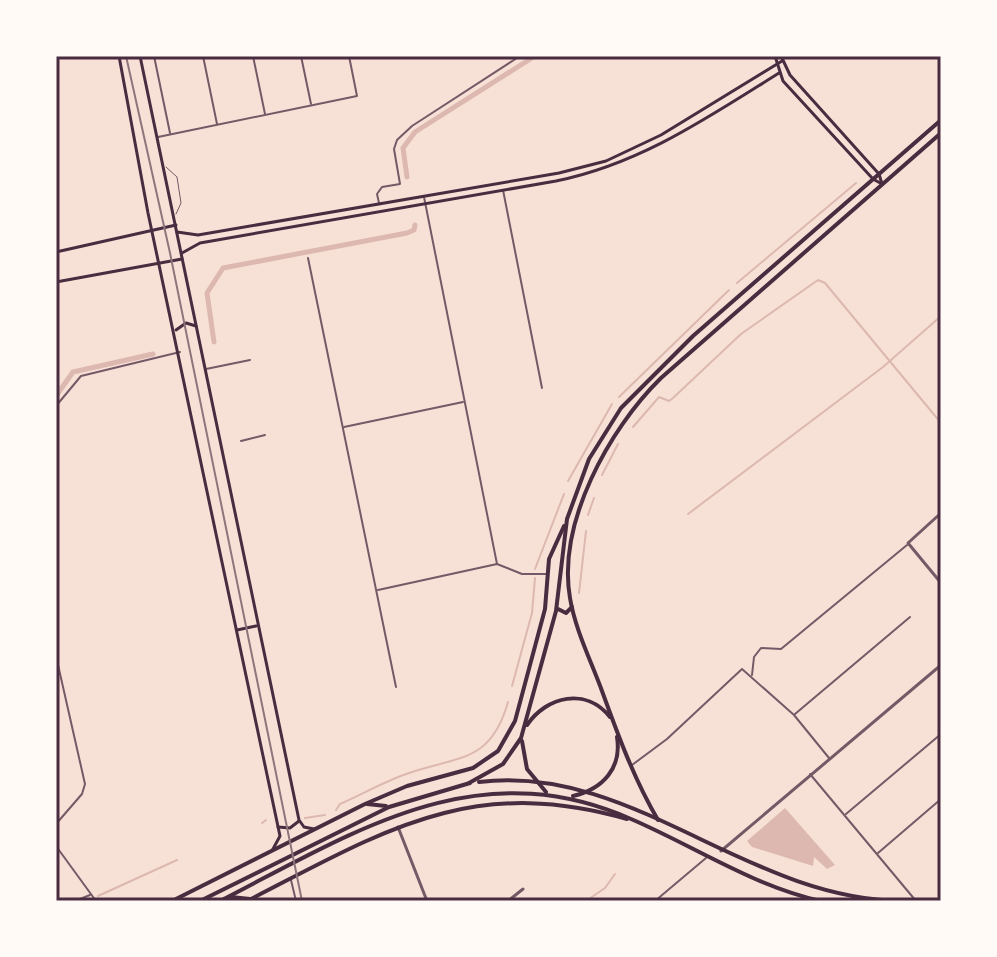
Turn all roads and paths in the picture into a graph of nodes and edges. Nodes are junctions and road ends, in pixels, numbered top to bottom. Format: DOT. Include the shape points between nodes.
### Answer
graph roads {
  1 [pos="119,56"];
  2 [pos="140,56"];
  3 [pos="154,56"];
  4 [pos="203,56"];
  5 [pos="253,56"];
  6 [pos="301,56"];
  7 [pos="349,56"];
  8 [pos="520,56"];
  9 [pos="775,56"];
  10 [pos="781,58"];
  11 [pos="776,64"];
  12 [pos="779,73"];
  13 [pos="311,105"];
  14 [pos="265,115"];
  15 [pos="941,120"];
  16 [pos="217,125"];
  17 [pos="941,133"];
  18 [pos="170,135"];
  19 [pos="157,137"];
  20 [pos="163,165"];
  21 [pos="879,174"];
  22 [pos="873,179"];
  23 [pos="882,184"];
  24 [pos="503,190"];
  25 [pos="424,196"];
  26 [pos="379,204"];
  27 [pos="425,204"];
  28 [pos="174,217"];
  29 [pos="176,225"];
  30 [pos="152,230"];
  31 [pos="177,232"];
  32 [pos="56,252"];
  33 [pos="182,256"];
  34 [pos="308,258"];
  35 [pos="160,263"];
  36 [pos="56,282"];
  37 [pos="739,295"];
  38 [pos="746,303"];
  39 [pos="196,326"];
  40 [pos="176,330"];
  41 [pos="693,336"];
  42 [pos="700,344"];
  43 [pos="180,352"];
  44 [pos="250,360"];
  45 [pos="205,369"];
  46 [pos="542,388"];
  47 [pos="464,401"];
  48 [pos="56,406"];
  49 [pos="342,427"];
  50 [pos="265,435"];
  51 [pos="241,441"];
  52 [pos="941,513"];
  53 [pos="567,519"];
  54 [pos="908,543"];
  55 [pos="497,564"];
  56 [pos="547,574"];
  57 [pos="941,583"];
  58 [pos="376,590"];
  59 [pos="557,606"];
  60 [pos="572,607"];
  61 [pos="910,617"];
  62 [pos="258,625"];
  63 [pos="237,630"];
  64 [pos="56,656"];
  65 [pos="941,665"];
  66 [pos="751,677"];
  67 [pos="396,687"];
  68 [pos="794,715"];
  69 [pos="614,724"];
  70 [pos="523,733"];
  71 [pos="941,734"];
  72 [pos="829,758"];
  73 [pos="631,765"];
  74 [pos="810,774"];
  75 [pos="535,781"];
  76 [pos="469,783"];
  77 [pos="588,792"];
  78 [pos="547,793"];
  79 [pos="571,797"];
  80 [pos="941,799"];
  81 [pos="365,804"];
  82 [pos="389,807"];
  83 [pos="845,814"];
  84 [pos="299,820"];
  85 [pos="658,820"];
  86 [pos="56,824"];
  87 [pos="644,824"];
  88 [pos="278,827"];
  89 [pos="398,827"];
  90 [pos="314,829"];
  91 [pos="56,846"];
  92 [pos="270,851"];
  93 [pos="721,851"];
  94 [pos="58,852"];
  95 [pos="877,854"];
  96 [pos="707,857"];
  97 [pos="291,879"];
  98 [pos="523,889"];
  99 [pos="91,894"];
  100 [pos="229,896"];
  101 [pos="249,900"];
  102 [pos="75,901"];
  103 [pos="96,901"];
  104 [pos="172,901"];
  105 [pos="200,901"];
  106 [pos="220,901"];
  107 [pos="296,901"];
  108 [pos="427,901"];
  109 [pos="508,901"];
  110 [pos="655,901"];
  111 [pos="821,901"];
  112 [pos="882,901"];
  113 [pos="902,901"];
  114 [pos="916,901"];
  1 -- 30 [label="main road"];
  2 -- 19 [label="main road"];
  3 -- 18 [label="street"];
  4 -- 16 [label="street"];
  5 -- 14 [label="street"];
  6 -- 13 [label="street"];
  7 -- 13 [label="street" via="357,96"];
  8 -- 26 [label="street" via="407,129 394,149 400,184 378,191"];
  9 -- 11 [label="main road"];
  10 -- 11 [label="main road"];
  10 -- 12 [label="main road"];
  10 -- 21 [label="main road" via="790,75"];
  11 -- 12 [label="main road"];
  11 -- 25 [label="main road" via="619,156 559,173"];
  12 -- 22 [label="main road"];
  12 -- 24 [label="main road" via="634,158 578,176"];
  13 -- 14 [label="street"];
  14 -- 16 [label="street"];
  15 -- 21 [label="highway"];
  16 -- 18 [label="street"];
  17 -- 23 [label="highway"];
  18 -- 19 [label="street"];
  19 -- 20 [label="main road"];
  20 -- 28 [label="main road"];
  20 -- 28 [label="lane" via="175,173 180,188 181,203"];
  21 -- 22 [label="highway"];
  21 -- 23 [label="main road"];
  22 -- 23 [label="main road"];
  22 -- 37 [label="highway"];
  23 -- 38 [label="highway"];
  24 -- 27 [label="main road"];
  24 -- 46 [label="street"];
  25 -- 26 [label="main road"];
  25 -- 27 [label="street"];
  26 -- 31 [label="main road" via="193,236"];
  27 -- 33 [label="main road" via="200,243"];
  27 -- 47 [label="street"];
  28 -- 29 [label="main road"];
  29 -- 30 [label="main road"];
  29 -- 31 [label="main road"];
  30 -- 32 [label="main road"];
  30 -- 35 [label="main road"];
  31 -- 33 [label="main road"];
  33 -- 35 [label="main road"];
  33 -- 39 [label="main road"];
  34 -- 49 [label="street"];
  35 -- 36 [label="main road"];
  35 -- 40 [label="main road"];
  37 -- 38 [label="highway"];
  37 -- 41 [label="highway"];
  38 -- 42 [label="highway"];
  39 -- 40 [label="main road" via="186,323"];
  39 -- 45 [label="main road"];
  40 -- 43 [label="main road"];
  41 -- 42 [label="highway"];
  41 -- 53 [label="highway" via="608,425"];
  42 -- 60 [label="highway" via="636,403 602,453 575,533 569,580"];
  43 -- 48 [label="street" via="81,376"];
  43 -- 63 [label="main road"];
  44 -- 45 [label="street"];
  45 -- 62 [label="main road"];
  47 -- 49 [label="street"];
  47 -- 55 [label="street"];
  49 -- 58 [label="street"];
  50 -- 51 [label="street"];
  52 -- 54 [label="street"];
  53 -- 56 [label="highway"];
  53 -- 59 [label="highway"];
  54 -- 57 [label="street"];
  54 -- 66 [label="street" via="781,649 761,648"];
  55 -- 56 [label="street" via="522,574"];
  55 -- 58 [label="street"];
  56 -- 81 [label="highway" via="543,616 514,724 503,746 473,768"];
  58 -- 67 [label="street"];
  59 -- 60 [label="highway" via="564,613"];
  59 -- 70 [label="highway"];
  60 -- 69 [label="highway"];
  61 -- 68 [label="street"];
  62 -- 63 [label="main road"];
  62 -- 84 [label="main road"];
  63 -- 88 [label="main road"];
  64 -- 86 [label="street" via="85,784"];
  65 -- 72 [label="street"];
  66 -- 68 [label="street"];
  66 -- 73 [label="street" via="742,669"];
  68 -- 72 [label="street"];
  69 -- 70 [label="highway" via="597,705 568,698 542,708"];
  69 -- 73 [label="highway"];
  69 -- 77 [label="highway" via="614,765"];
  70 -- 75 [label="highway" via="522,754"];
  70 -- 76 [label="highway" via="503,764"];
  71 -- 83 [label="street"];
  72 -- 74 [label="street"];
  73 -- 85 [label="highway"];
  74 -- 83 [label="street"];
  74 -- 93 [label="street"];
  75 -- 76 [label="highway"];
  75 -- 77 [label="highway"];
  75 -- 78 [label="highway"];
  76 -- 82 [label="highway"];
  77 -- 79 [label="highway"];
  77 -- 85 [label="highway"];
  78 -- 79 [label="highway"];
  78 -- 100 [label="highway" via="483,792 415,807"];
  79 -- 87 [label="highway"];
  80 -- 95 [label="street"];
  81 -- 82 [label="highway"];
  81 -- 90 [label="highway"];
  82 -- 105 [label="highway"];
  83 -- 95 [label="street"];
  84 -- 88 [label="main road" via="290,828"];
  84 -- 90 [label="main road"];
  85 -- 93 [label="highway"];
  87 -- 89 [label="highway" via="585,810 512,803 446,810"];
  87 -- 96 [label="highway"];
  88 -- 92 [label="main road" via="280,840"];
  89 -- 97 [label="highway"];
  89 -- 108 [label="street"];
  90 -- 92 [label="highway"];
  91 -- 94 [label="street"];
  92 -- 104 [label="highway"];
  93 -- 112 [label="highway" via="797,883"];
  94 -- 99 [label="street"];
  95 -- 114 [label="street"];
  96 -- 110 [label="street"];
  96 -- 111 [label="highway"];
  97 -- 101 [label="highway"];
  97 -- 107 [label="street"];
  98 -- 109 [label="street"];
  99 -- 102 [label="street"];
  99 -- 103 [label="street"];
  100 -- 101 [label="highway"];
  100 -- 106 [label="highway"];
  112 -- 113 [label="highway"];
}
